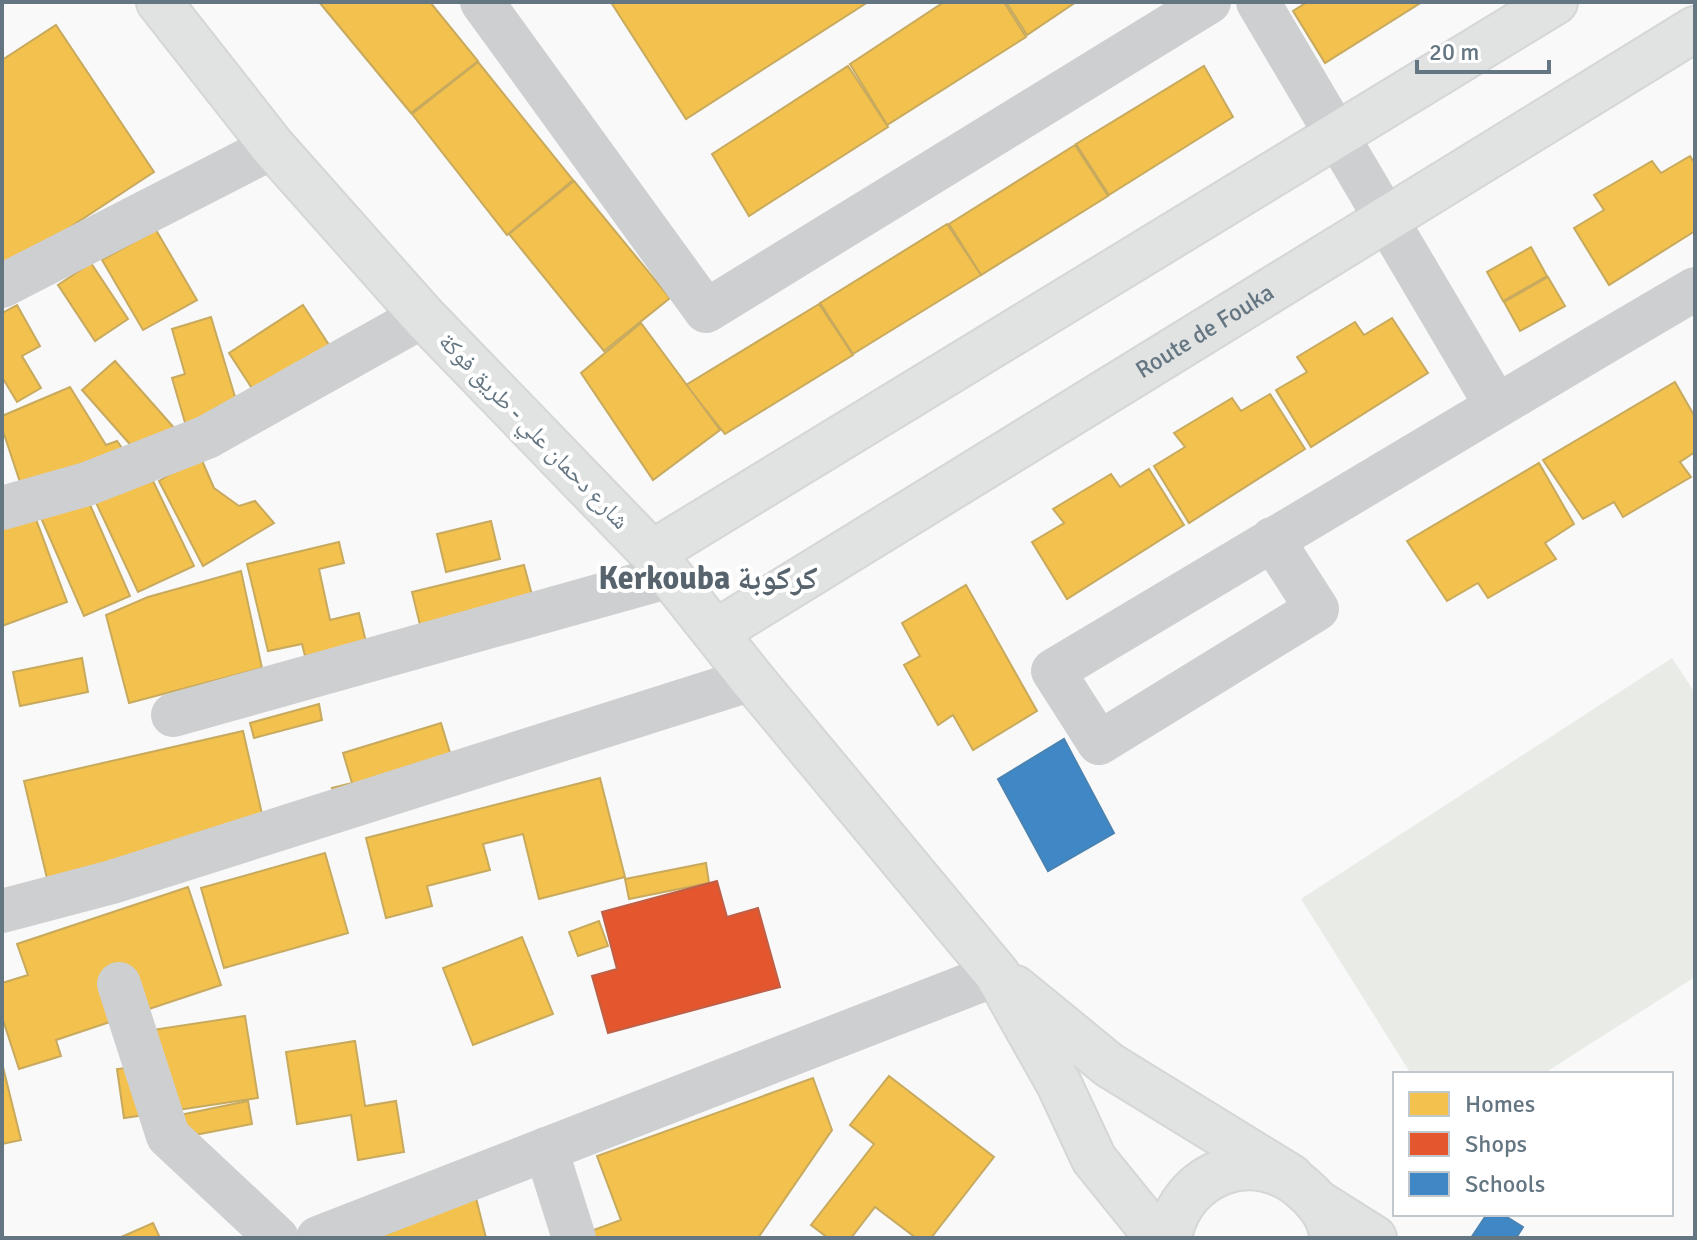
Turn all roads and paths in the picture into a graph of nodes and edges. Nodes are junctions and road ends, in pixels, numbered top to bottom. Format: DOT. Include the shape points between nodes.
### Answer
graph roads {
  1 [pos="159,2"];
  2 [pos="482,2"];
  3 [pos="1209,2"];
  4 [pos="1258,2"];
  5 [pos="1555,2"];
  6 [pos="1695,29"];
  7 [pos="1336,136"];
  8 [pos="273,147"];
  9 [pos="1386,218"];
  10 [pos="2,286"];
  11 [pos="1695,289"];
  12 [pos="423,316"];
  13 [pos="1496,405"];
  14 [pos="2,508"];
  15 [pos="1272,539"];
  16 [pos="661,564"];
  17 [pos="716,632"];
  18 [pos="752,679"];
  19 [pos="173,715"];
  20 [pos="2,911"];
  21 [pos="997,974"];
  22 [pos="119,984"];
  23 [pos="546,1149"];
  24 [pos="1315,1206"];
  25 [pos="277,1238"];
  26 [pos="318,1238"];
  27 [pos="574,1238"];
  28 [pos="1158,1238"];
  29 [pos="1169,1238"];
  30 [pos="1374,1238"];
  1 -- 8 [label="main road, شارع دحمان علي - طريق فوكة"];
  2 -- 3 [label="street" via="706,311"];
  4 -- 7 [label="street"];
  5 -- 7 [label="main road"];
  6 -- 9 [label="main road, Route de Fouka"];
  7 -- 9 [label="street"];
  7 -- 16 [label="main road"];
  8 -- 10 [label="street"];
  8 -- 12 [label="main road, شارع دحمان علي - طريق فوكة"];
  9 -- 13 [label="street"];
  9 -- 17 [label="main road, Route de Fouka"];
  11 -- 13 [label="street"];
  12 -- 14 [label="street" via="207,437 87,484"];
  12 -- 16 [label="main road, شارع دحمان علي - طريق فوكة"];
  13 -- 15 [label="street"];
  15 -- 15 [label="street" via="1317,609 1099,743 1053,671"];
  16 -- 17 [label="main road, شارع دحمان علي - طريق فوكة"];
  16 -- 19 [label="street"];
  17 -- 18 [label="main road, شارع دحمان علي - طريق فوكة"];
  18 -- 20 [label="street" via="112,882"];
  18 -- 21 [label="main road, شارع دحمان علي - طريق فوكة"];
  21 -- 23 [label="street"];
  21 -- 24 [label="main road, شارع دحمان علي - طريق فوكة" via="1109,1065"];
  21 -- 28 [label="main road, شارع دحمان علي - طريق فوكة" via="1094,1159"];
  22 -- 25 [label="street" via="168,1136"];
  23 -- 26 [label="street"];
  23 -- 27 [label="street"];
  24 -- 29 [label="main road" via="1264,1168 1235,1168 1208,1178 1186,1197"];
  24 -- 30 [label="main road, شارع دحمان علي - طريق فوكة"];
}
